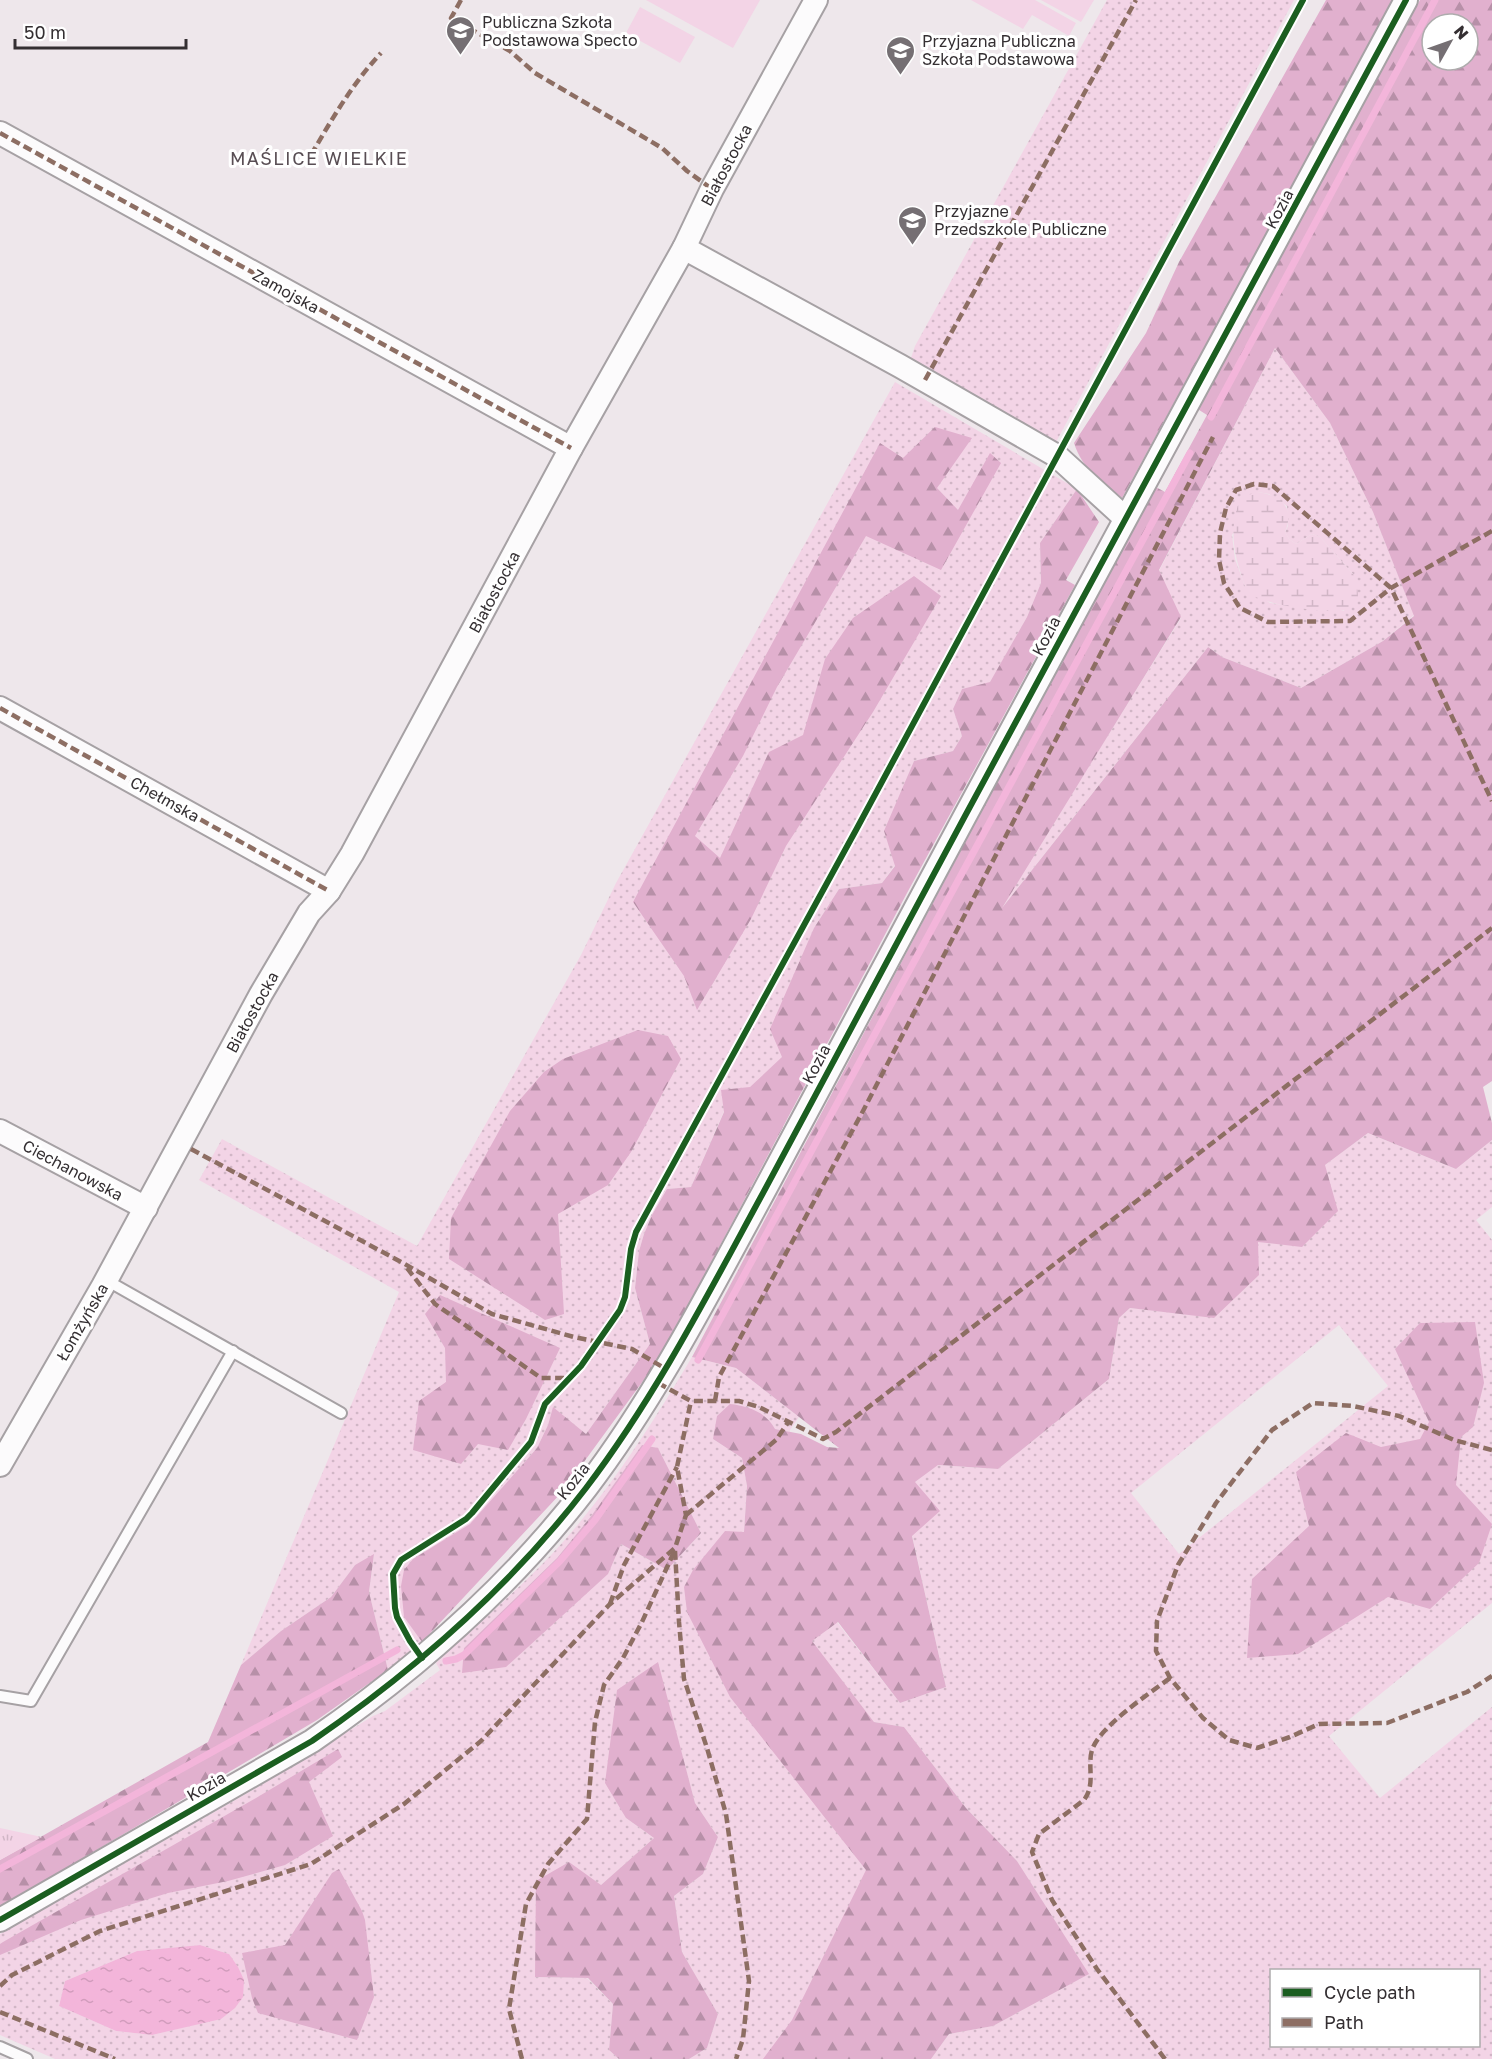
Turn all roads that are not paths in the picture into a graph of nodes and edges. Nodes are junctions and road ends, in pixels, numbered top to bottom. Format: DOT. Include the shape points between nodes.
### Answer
graph roads {
  1 [pos="816,0"];
  2 [pos="1406,0"];
  3 [pos="0,133"];
  4 [pos="684,248"];
  5 [pos="572,448"];
  6 [pos="1125,518"];
  7 [pos="0,708"];
  8 [pos="329,891"];
  9 [pos="0,1131"];
  10 [pos="163,1177"];
  11 [pos="146,1209"];
  12 [pos="106,1280"];
  13 [pos="233,1351"];
  14 [pos="341,1413"];
  15 [pos="0,1465"];
  16 [pos="0,1696"];
  17 [pos="0,1920"];
  18 [pos="0,2047"];
  19 [pos="27,2059"];
  1 -- 4 [label="street, Białostocka" via="712,189"];
  2 -- 6 [label="street, Kozia"];
  3 -- 5 [label="street, Zamojska"];
  4 -- 5 [label="street, Białostocka"];
  4 -- 6 [label="street" via="1057,456"];
  5 -- 8 [label="street, Białostocka"];
  6 -- 17 [label="street, Kozia" via="712,1287 639,1414 586,1488 533,1551 462,1623 354,1712 312,1741"];
  7 -- 8 [label="street, Chełmska"];
  8 -- 10 [label="street, Białostocka" via="309,913 261,994"];
  9 -- 11 [label="street, Ciechanowska"];
  10 -- 11 [label="street, Łomżyńska"];
  11 -- 12 [label="street, Łomżyńska"];
  12 -- 13 [label="lane"];
  12 -- 15 [label="street, Łomżyńska"];
  13 -- 14 [label="lane"];
  13 -- 16 [label="lane" via="31,1701"];
  18 -- 19 [label="lane"];
}
